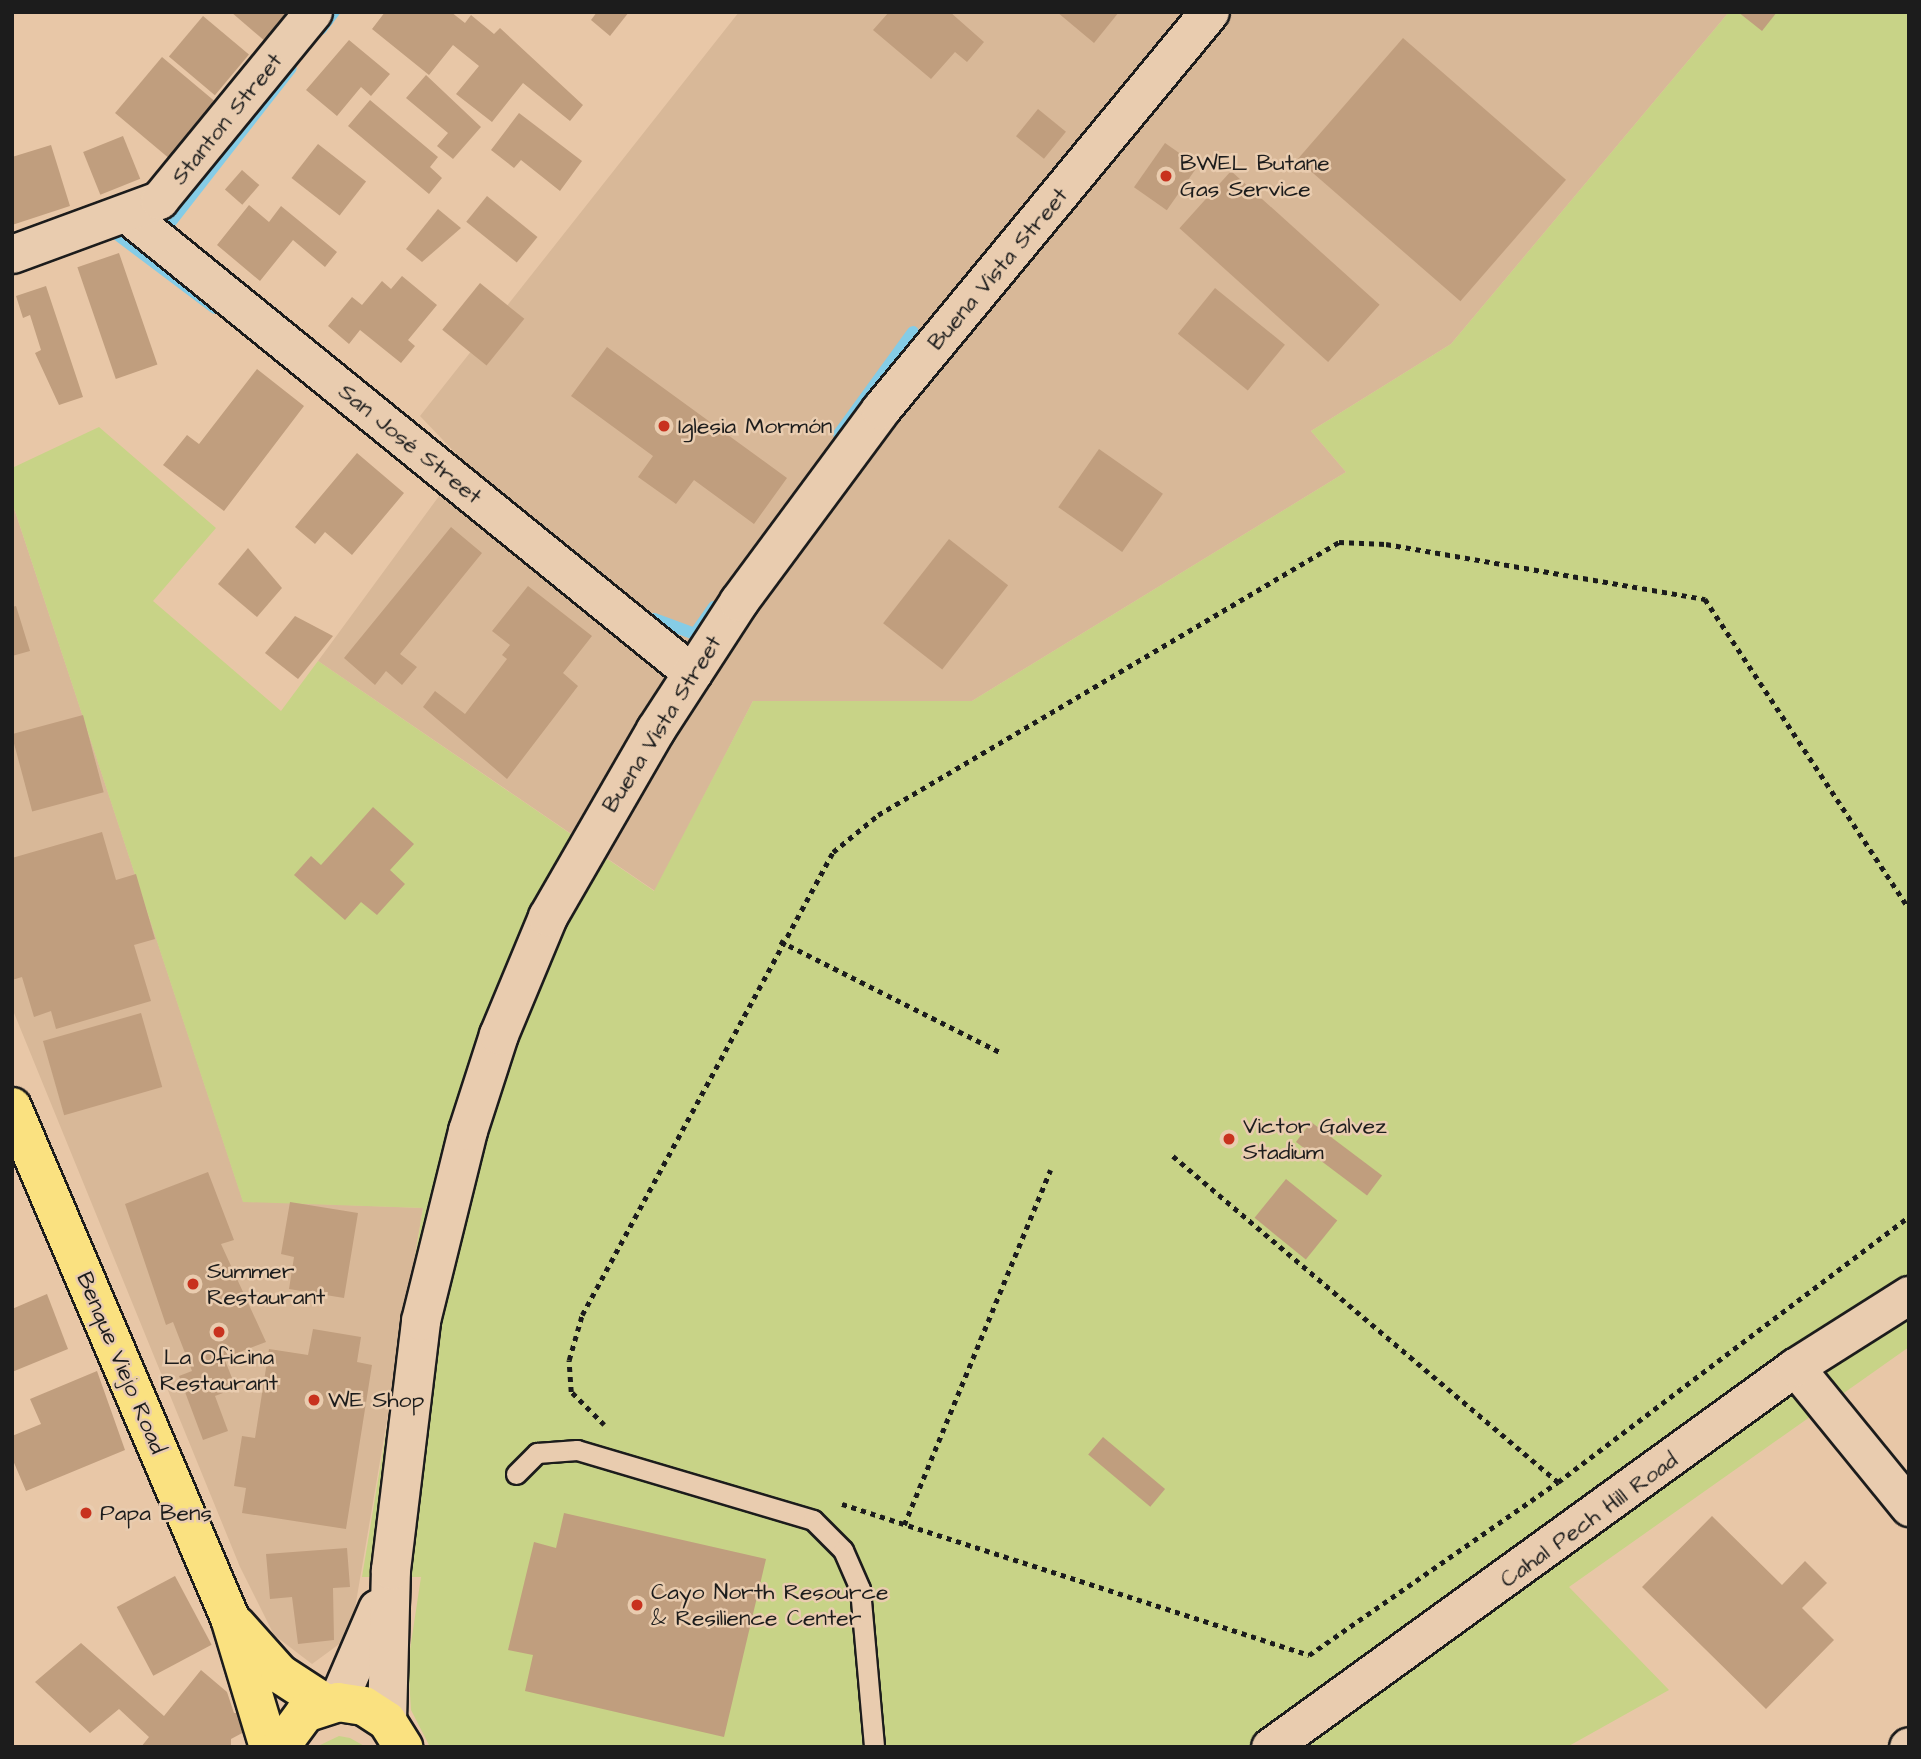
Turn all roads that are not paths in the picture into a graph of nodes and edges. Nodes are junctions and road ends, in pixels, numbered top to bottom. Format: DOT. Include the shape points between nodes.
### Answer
graph roads {
  1 [pos="313,12"];
  2 [pos="1210,12"];
  3 [pos="128,215"];
  4 [pos="12,254"];
  5 [pos="692,673"];
  6 [pos="12,1107"];
  7 [pos="1909,1295"];
  8 [pos="1796,1367"];
  9 [pos="516,1474"];
  10 [pos="1909,1507"];
  11 [pos="391,1570"];
  12 [pos="230,1618"];
  13 [pos="332,1703"];
  14 [pos="400,1738"];
  15 [pos="269,1747"];
  16 [pos="280,1747"];
  17 [pos="874,1747"];
  18 [pos="1270,1747"];
  1 -- 3 [label="street, Stanton Street" via="180,179"];
  2 -- 5 [label="main road, Buena Vista Street" via="881,410"];
  3 -- 4 [label="street, Stanton Street"];
  3 -- 5 [label="street, San José Street"];
  5 -- 11 [label="main road, Buena Vista Street" via="548,918 499,1035 439,1229 423,1308"];
  6 -- 12 [label="highway, Benque Viejo Road"];
  7 -- 8 [label="street, Cahal Pech Hill Road"];
  8 -- 10 [label="street"];
  8 -- 18 [label="street, Cahal Pech Hill Road"];
  9 -- 17 [label="lane" via="537,1453 577,1450 813,1520 842,1550 860,1589"];
  11 -- 13 [label="main road, Buena Vista Street" via="363,1653"];
  11 -- 14 [label="main road, Buena Vista Street"];
  12 -- 13 [label="highway, Benque Viejo Road" via="281,1674"];
  12 -- 15 [label="highway, Benque Viejo Road"];
  13 -- 14 [label="highway, Benque Viejo Road" via="364,1706"];
  13 -- 16 [label="highway" via="305,1713"];
}
